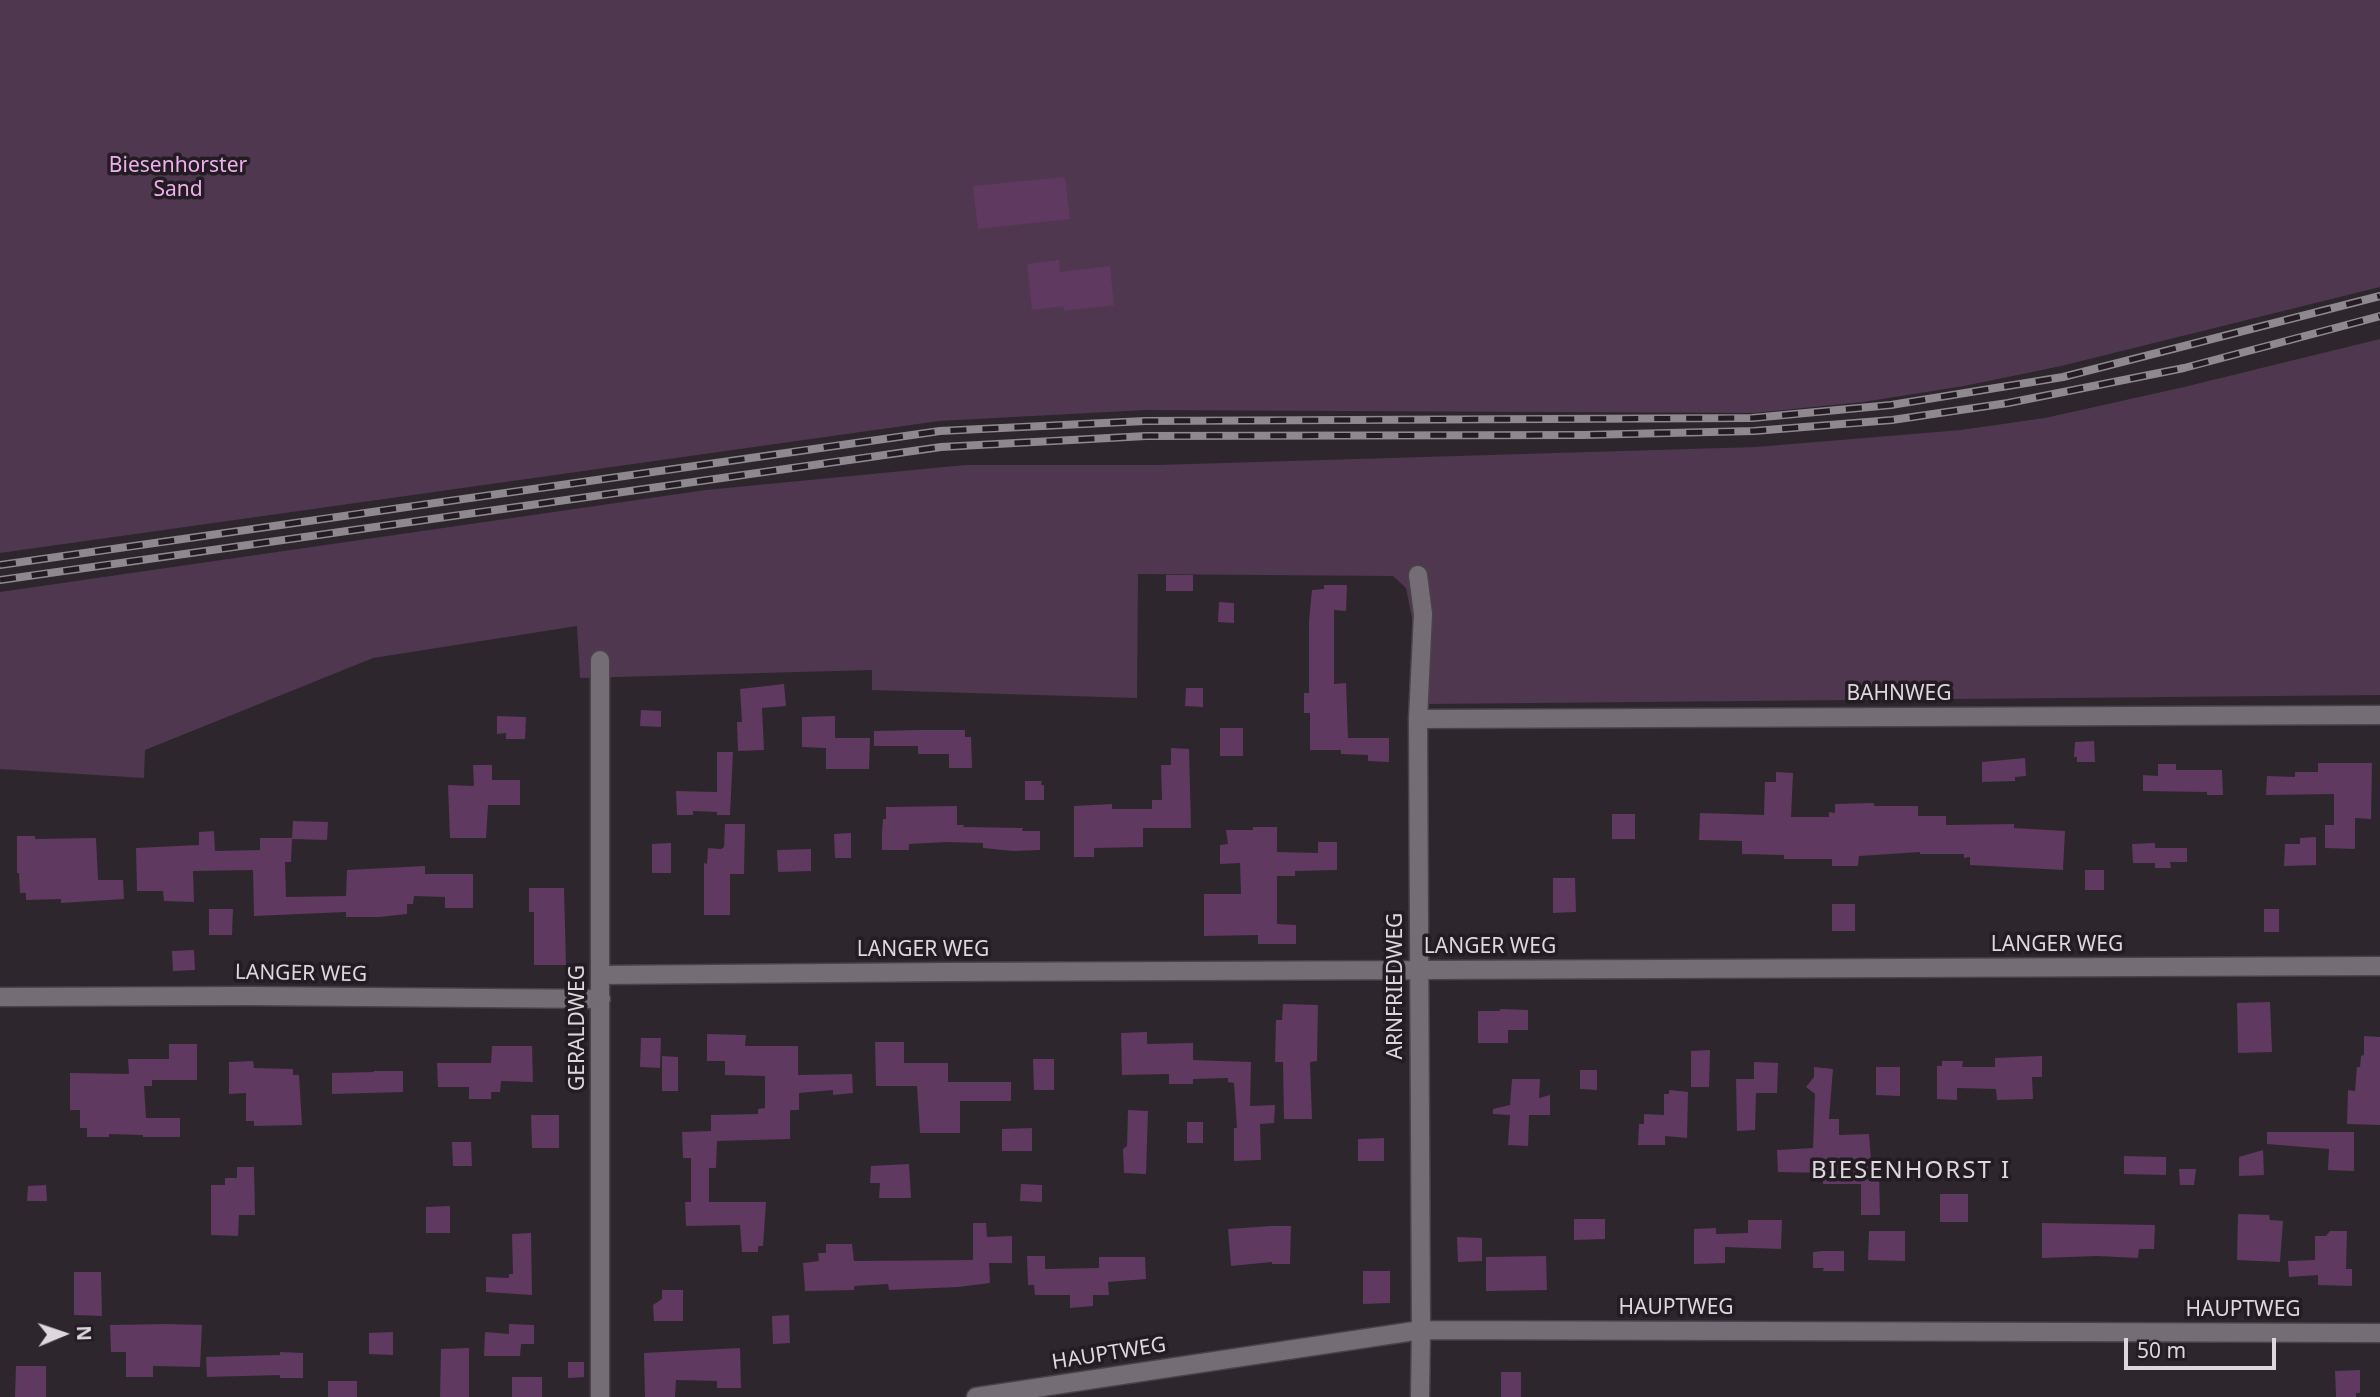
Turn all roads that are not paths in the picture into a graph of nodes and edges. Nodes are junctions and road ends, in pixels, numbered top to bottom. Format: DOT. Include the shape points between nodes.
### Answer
graph roads {
  1 [pos="1418,575"];
  2 [pos="600,660"];
  3 [pos="2380,715"];
  4 [pos="1418,719"];
  5 [pos="2380,966"];
  6 [pos="1419,970"];
  7 [pos="601,975"];
  8 [pos="0,997"];
  9 [pos="601,999"];
  10 [pos="1422,1329"];
  11 [pos="2380,1334"];
  12 [pos="600,1397"];
  13 [pos="976,1397"];
  14 [pos="1420,1397"];
  1 -- 4 [label="street, ARNFRIEDWEG" via="1423,614"];
  2 -- 7 [label="street, GERALDWEG"];
  3 -- 4 [label="street, BAHNWEG"];
  4 -- 6 [label="street, ARNFRIEDWEG"];
  5 -- 6 [label="street, LANGER WEG"];
  6 -- 7 [label="street, LANGER WEG"];
  6 -- 10 [label="street, ARNFRIEDWEG"];
  7 -- 9 [label="street, GERALDWEG"];
  8 -- 9 [label="street, LANGER WEG"];
  9 -- 12 [label="street, GERALDWEG"];
  10 -- 11 [label="street, HAUPTWEG"];
  10 -- 13 [label="street, HAUPTWEG"];
  10 -- 14 [label="street, ARNFRIEDWEG"];
}
